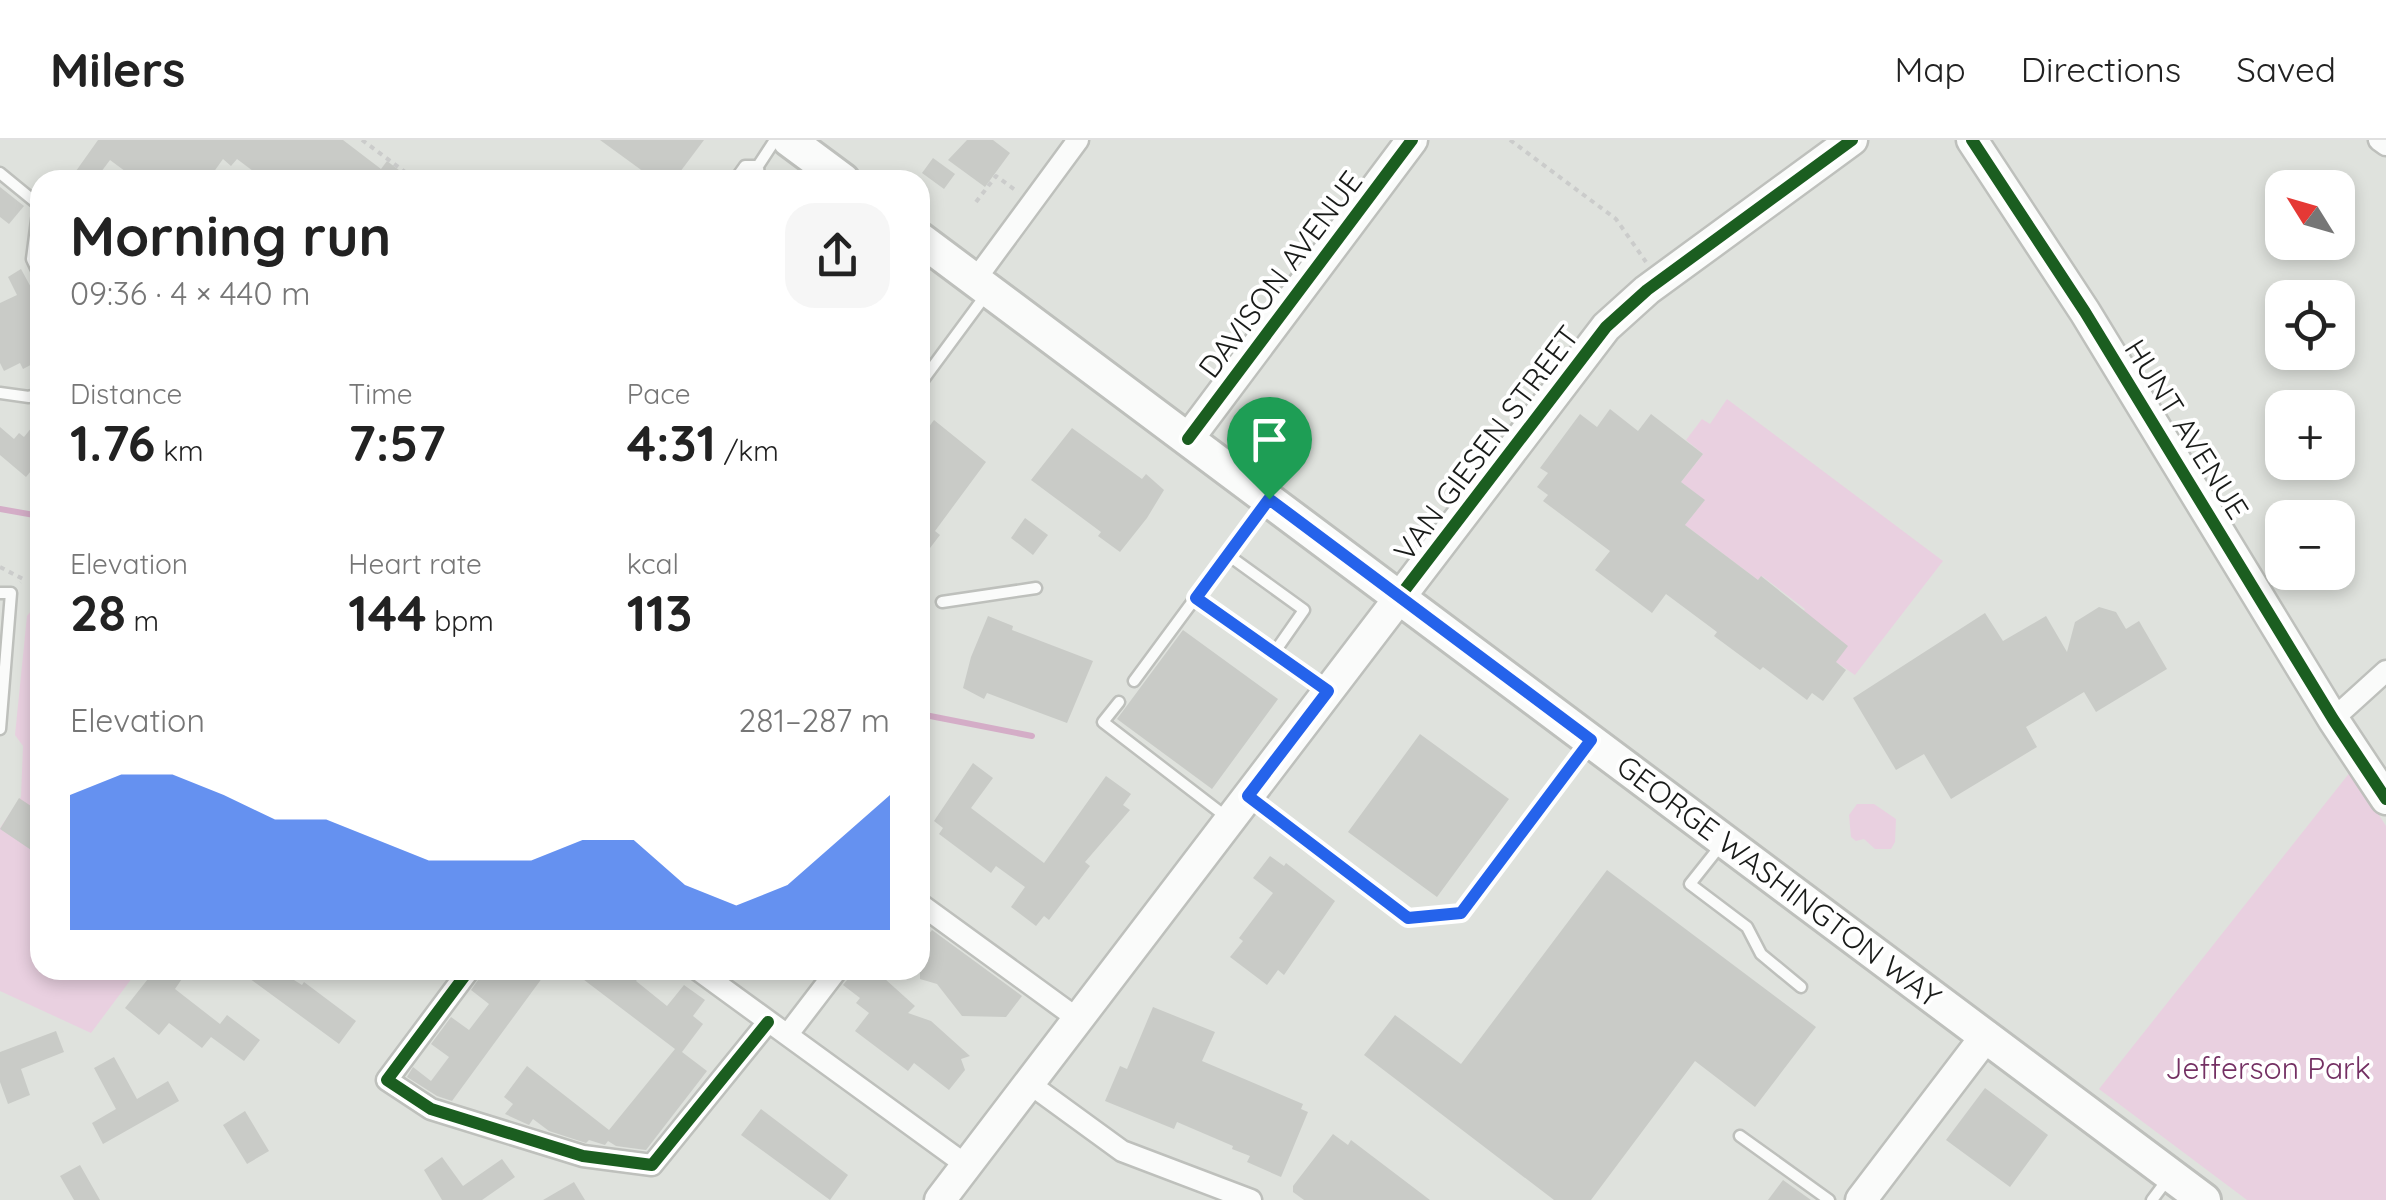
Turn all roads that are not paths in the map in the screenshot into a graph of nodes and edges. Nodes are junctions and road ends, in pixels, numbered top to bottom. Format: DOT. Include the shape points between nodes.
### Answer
graph roads {
  1 [pos="776,140"];
  2 [pos="789,140"];
  3 [pos="1078,140"];
  4 [pos="1412,140"];
  5 [pos="1852,140"];
  6 [pos="1972,140"];
  7 [pos="2379,140"];
  8 [pos="2386,146"];
  9 [pos="758,166"];
  10 [pos="742,170"];
  11 [pos="758,170"];
  12 [pos="829,170"];
  13 [pos="0,173"];
  14 [pos="30,198"];
  15 [pos="930,246"];
  16 [pos="982,285"];
  17 [pos="930,368"];
  18 [pos="0,393"];
  19 [pos="30,397"];
  20 [pos="1188,439"];
  21 [pos="1269,499"];
  22 [pos="1228,555"];
  23 [pos="1036,588"];
  24 [pos="0,592"];
  25 [pos="1400,596"];
  26 [pos="1196,598"];
  27 [pos="942,602"];
  28 [pos="1274,653"];
  29 [pos="2386,670"];
  30 [pos="1134,681"];
  31 [pos="1328,691"];
  32 [pos="1119,702"];
  33 [pos="2333,719"];
  34 [pos="0,729"];
  35 [pos="1591,740"];
  36 [pos="2386,799"];
  37 [pos="1239,808"];
  38 [pos="1725,840"];
  39 [pos="930,911"];
  40 [pos="462,980"];
  41 [pos="725,980"];
  42 [pos="829,980"];
  43 [pos="1802,987"];
  44 [pos="1078,1019"];
  45 [pos="768,1022"];
  46 [pos="788,1034"];
  47 [pos="1986,1036"];
  48 [pos="1030,1084"];
  49 [pos="1740,1136"];
  50 [pos="966,1165"];
  51 [pos="2162,1188"];
  52 [pos="940,1200"];
  53 [pos="1251,1200"];
  54 [pos="1828,1200"];
  55 [pos="1861,1200"];
  56 [pos="2204,1200"];
  1 -- 9 [label="lane"];
  2 -- 12 [label="main road"];
  3 -- 16 [label="street"];
  4 -- 20 [label="street, DAVISON AVENUE"];
  5 -- 25 [label="street, VAN GIESEN STREET" via="1606,327"];
  6 -- 33 [label="street, HUNT AVENUE"];
  7 -- 8 [label="street"];
  9 -- 10 [label="lane"];
  9 -- 11 [label="lane"];
  13 -- 14 [label="lane"];
  15 -- 16 [label="main road, GEORGE WASHINGTON WAY"];
  16 -- 17 [label="lane"];
  16 -- 20 [label="main road, GEORGE WASHINGTON WAY"];
  18 -- 19 [label="lane"];
  20 -- 21 [label="main road, GEORGE WASHINGTON WAY"];
  21 -- 22 [label="lane"];
  21 -- 25 [label="main road, GEORGE WASHINGTON WAY"];
  22 -- 26 [label="lane"];
  22 -- 28 [label="lane" via="1304,610"];
  23 -- 27 [label="lane"];
  24 -- 34 [label="lane" via="11,593"];
  25 -- 31 [label="street, VAN GIESEN STREET"];
  25 -- 35 [label="main road, GEORGE WASHINGTON WAY"];
  26 -- 28 [label="lane"];
  26 -- 30 [label="lane"];
  28 -- 31 [label="lane"];
  29 -- 33 [label="street"];
  31 -- 37 [label="street, VAN GIESEN STREET"];
  32 -- 37 [label="lane" via="1104,722"];
  33 -- 36 [label="street, HUNT AVENUE"];
  35 -- 37 [label="lane" via="1461,913 1408,918"];
  35 -- 38 [label="main road, GEORGE WASHINGTON WAY"];
  37 -- 44 [label="street, VAN GIESEN STREET"];
  38 -- 43 [label="lane" via="1690,884 1747,927 1761,954"];
  38 -- 47 [label="main road, GEORGE WASHINGTON WAY"];
  39 -- 44 [label="street"];
  40 -- 45 [label="street" via="387,1080 430,1109 583,1156 652,1164"];
  41 -- 45 [label="street"];
  42 -- 46 [label="street"];
  44 -- 48 [label="street, VAN GIESEN STREET"];
  45 -- 46 [label="street"];
  46 -- 50 [label="street"];
  47 -- 51 [label="main road, GEORGE WASHINGTON WAY"];
  47 -- 55 [label="street"];
  48 -- 50 [label="street, VAN GIESEN STREET"];
  48 -- 53 [label="street" via="1122,1152"];
  49 -- 54 [label="lane"];
  50 -- 52 [label="street, VAN GIESEN STREET"];
  51 -- 56 [label="main road, GEORGE WASHINGTON WAY"];
}
